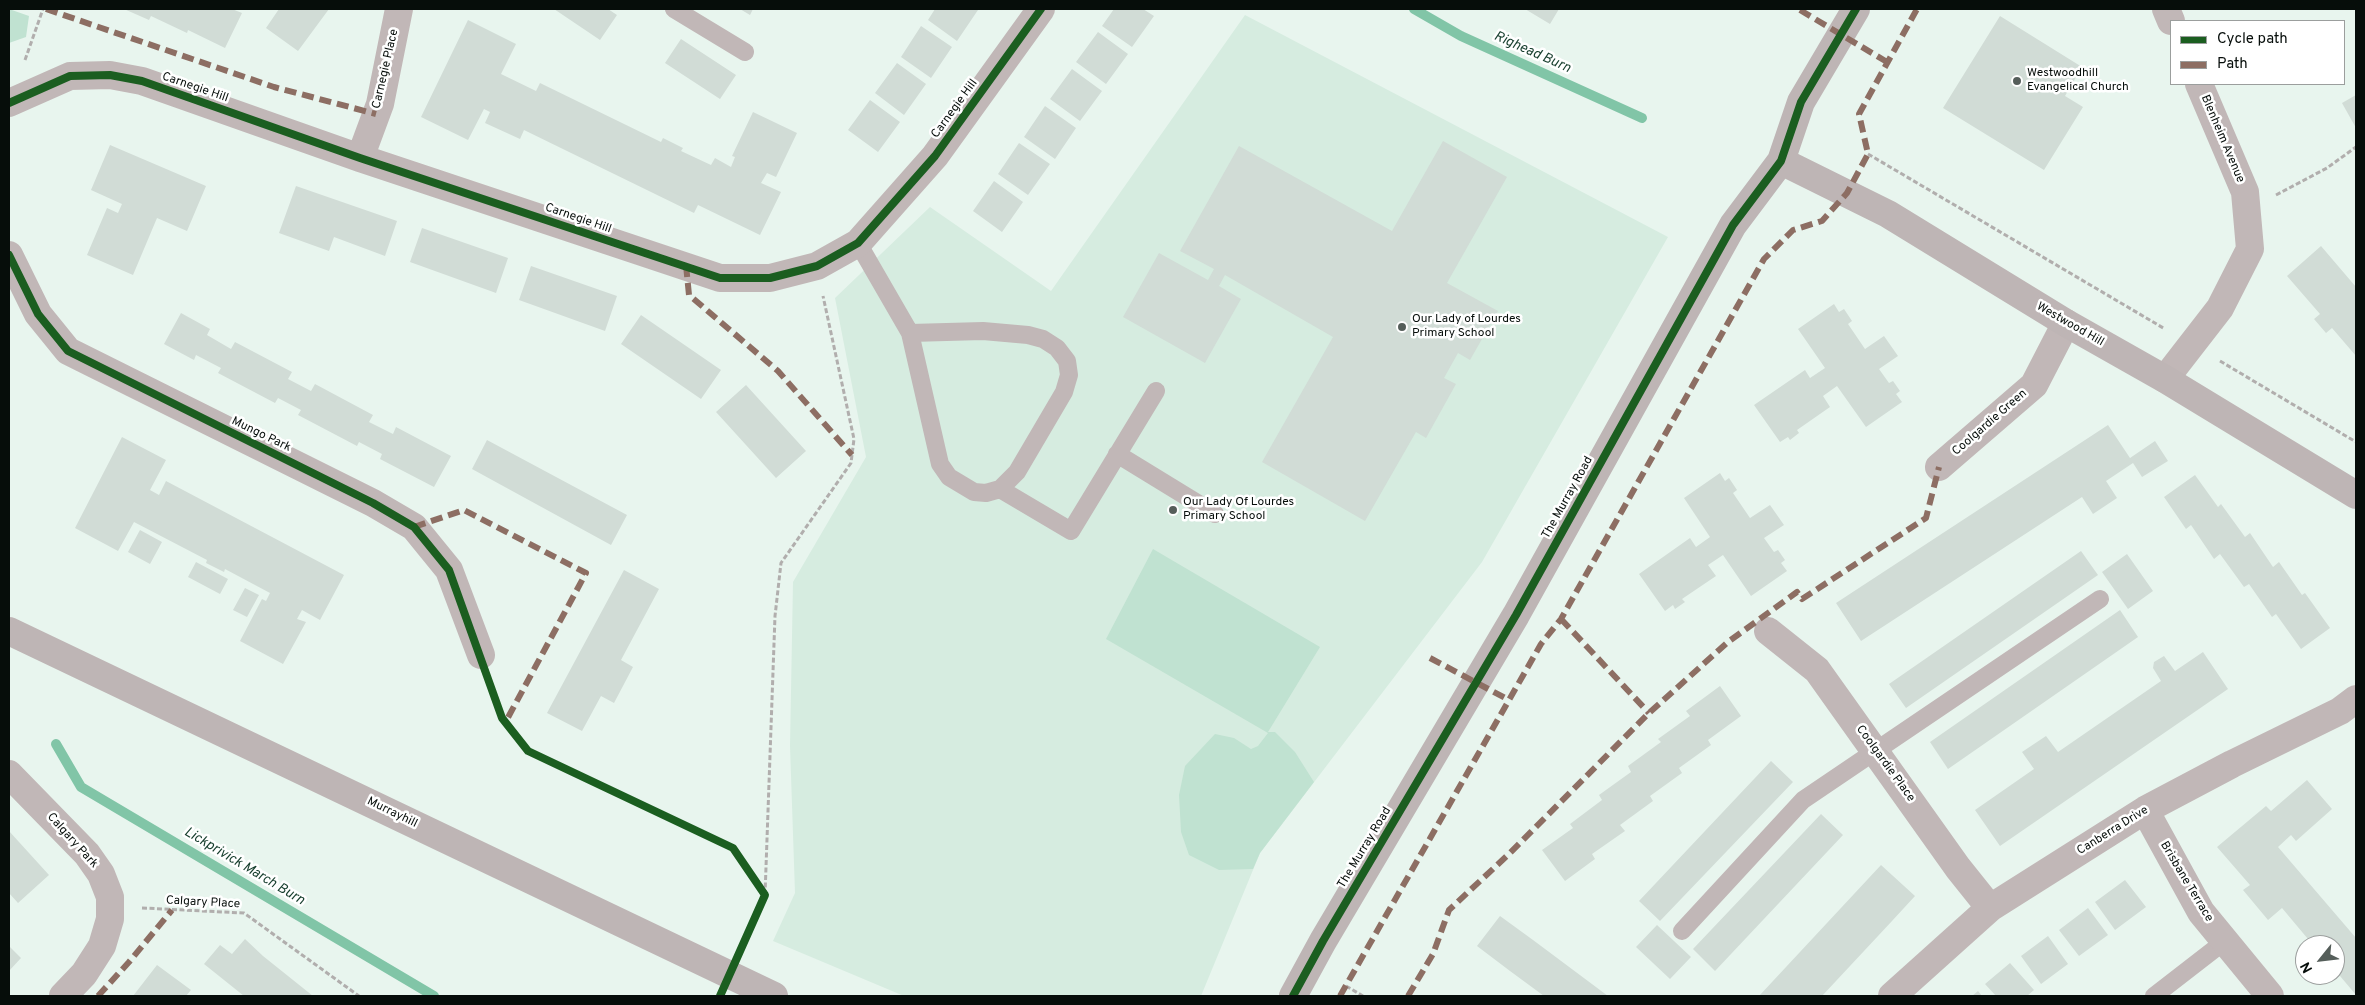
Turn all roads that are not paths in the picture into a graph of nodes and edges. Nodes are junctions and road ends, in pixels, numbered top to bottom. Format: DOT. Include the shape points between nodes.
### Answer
graph roads {
  1 [pos="399,9"];
  2 [pos="674,9"];
  3 [pos="1040,9"];
  4 [pos="1856,9"];
  5 [pos="745,52"];
  6 [pos="2199,85"];
  7 [pos="20,98"];
  8 [pos="360,158"];
  9 [pos="1781,160"];
  10 [pos="858,243"];
  11 [pos="9,254"];
  12 [pos="2066,323"];
  13 [pos="910,332"];
  14 [pos="2165,379"];
  15 [pos="1156,391"];
  16 [pos="1118,454"];
  17 [pos="1939,467"];
  18 [pos="1000,489"];
  19 [pos="2356,495"];
  20 [pos="1215,514"];
  21 [pos="2100,598"];
  22 [pos="9,631"];
  23 [pos="1768,631"];
  24 [pos="481,655"];
  25 [pos="2356,699"];
  26 [pos="1875,750"];
  27 [pos="9,774"];
  28 [pos="2145,810"];
  29 [pos="1990,908"];
  30 [pos="1682,931"];
  31 [pos="2225,941"];
  32 [pos="63,996"];
  33 [pos="774,996"];
  34 [pos="1293,996"];
  35 [pos="1892,996"];
  36 [pos="2154,996"];
  37 [pos="2270,996"];
  1 -- 8 [label="street, Carnegie Place" via="380,104"];
  2 -- 5 [label="lane"];
  3 -- 10 [label="street, Carnegie Hill" via="936,156"];
  4 -- 9 [label="street, The Murray Road" via="1801,102"];
  6 -- 14 [label="street, Blenheim Avenue" via="2245,192 2250,249 2220,308"];
  7 -- 8 [label="street, Carnegie Hill" via="70,76 110,75 142,81"];
  8 -- 10 [label="street, Carnegie Hill" via="720,278 770,278 817,266"];
  9 -- 12 [label="street, Westwood Hill" via="1888,214"];
  9 -- 34 [label="street, The Murray Road" via="1733,225 1516,615"];
  10 -- 13 [label="lane"];
  11 -- 24 [label="street, Mungo Park" via="38,314 68,351 373,503 414,527 449,570"];
  12 -- 14 [label="street, Westwood Hill"];
  12 -- 17 [label="street, Coolgardie Green" via="2034,385"];
  13 -- 18 [label="lane" via="940,464 949,477 974,492"];
  13 -- 18 [label="lane" via="983,331 1028,335 1057,348 1066,361 1069,375 1064,392 1016,472"];
  14 -- 19 [label="street, Westwood Hill"];
  15 -- 16 [label="lane"];
  16 -- 18 [label="lane" via="1071,531"];
  16 -- 20 [label="lane"];
  21 -- 26 [label="lane"];
  22 -- 33 [label="street, Murrayhill"];
  23 -- 26 [label="street, Coolgardie Place" via="1817,670"];
  25 -- 28 [label="street, Canberra Drive" via="2340,711"];
  26 -- 29 [label="street, Coolgardie Place"];
  26 -- 30 [label="lane" via="1803,800"];
  27 -- 32 [label="street, Calgary Park" via="87,854 101,874 110,897 110,919 102,946 84,974"];
  28 -- 29 [label="street, Canberra Drive"];
  28 -- 31 [label="street, Brisbane Terrace" via="2201,912"];
  29 -- 35 [label="street, Canberra Drive"];
  31 -- 36 [label="lane"];
  31 -- 37 [label="street, Brisbane Terrace"];
}
